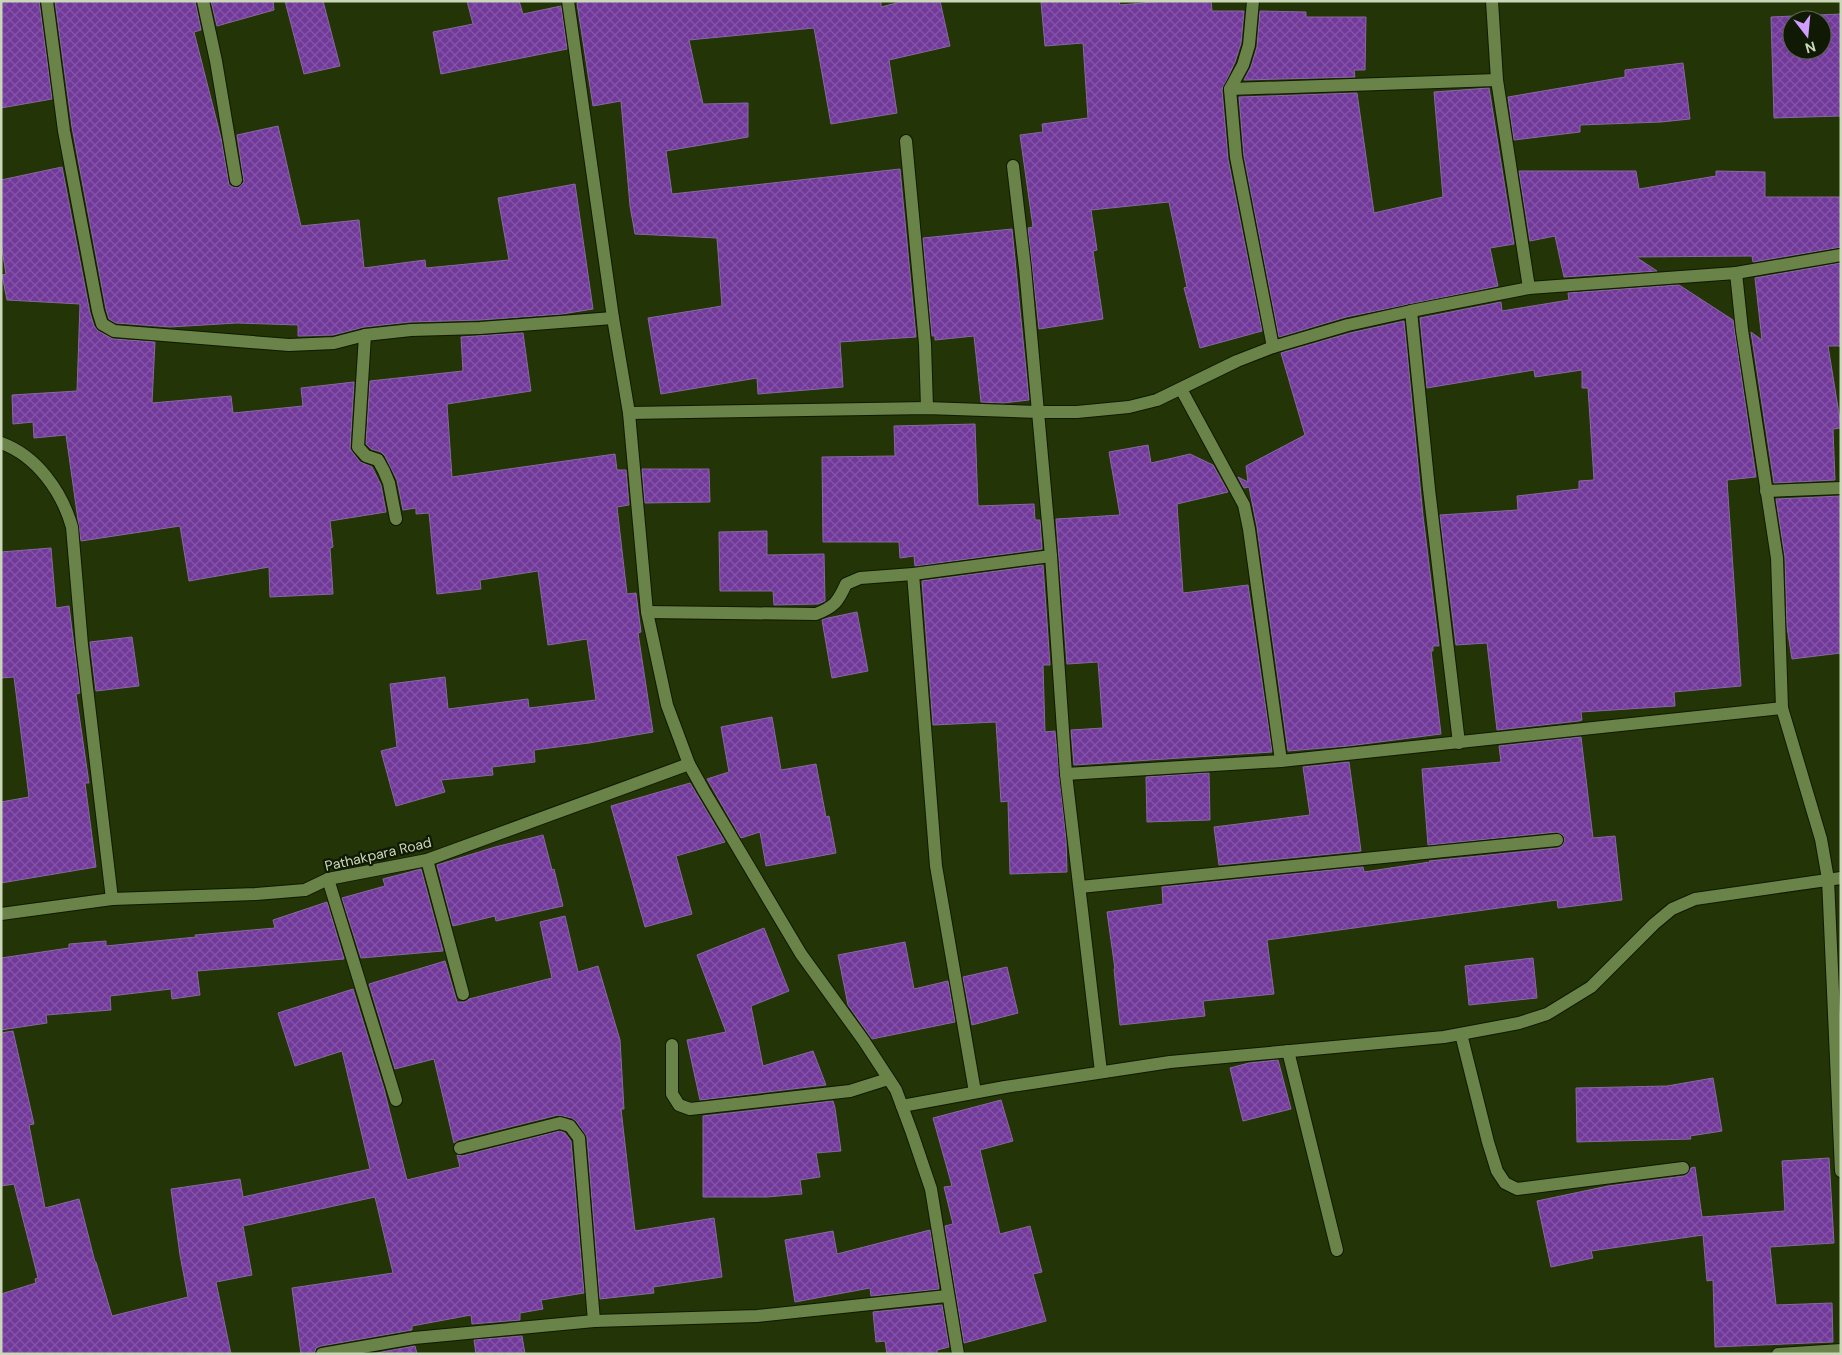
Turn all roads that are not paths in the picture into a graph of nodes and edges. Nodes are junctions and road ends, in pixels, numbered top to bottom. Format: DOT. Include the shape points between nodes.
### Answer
graph roads {
  1 [pos="47,1"];
  2 [pos="203,1"];
  3 [pos="568,1"];
  4 [pos="1253,1"];
  5 [pos="1492,1"];
  6 [pos="1498,80"];
  7 [pos="1230,89"];
  8 [pos="906,141"];
  9 [pos="1013,166"];
  10 [pos="236,180"];
  11 [pos="1841,255"];
  12 [pos="1736,273"];
  13 [pos="1529,288"];
  14 [pos="1411,311"];
  15 [pos="613,318"];
  16 [pos="366,335"];
  17 [pos="1273,347"];
  18 [pos="1181,389"];
  19 [pos="927,408"];
  20 [pos="629,412"];
  21 [pos="1039,412"];
  22 [pos="1,443"];
  23 [pos="1841,488"];
  24 [pos="1766,491"];
  25 [pos="396,519"];
  26 [pos="1051,556"];
  27 [pos="913,574"];
  28 [pos="647,612"];
  29 [pos="1782,708"];
  30 [pos="1459,743"];
  31 [pos="1281,761"];
  32 [pos="689,764"];
  33 [pos="1066,774"];
  34 [pos="1557,840"];
  35 [pos="427,860"];
  36 [pos="1834,878"];
  37 [pos="328,879"];
  38 [pos="1080,887"];
  39 [pos="112,900"];
  40 [pos="1,914"];
  41 [pos="463,994"];
  42 [pos="1461,1034"];
  43 [pos="672,1045"];
  44 [pos="1288,1051"];
  45 [pos="1101,1072"];
  46 [pos="888,1079"];
  47 [pos="976,1092"];
  48 [pos="396,1100"];
  49 [pos="902,1106"];
  50 [pos="460,1148"];
  51 [pos="1683,1168"];
  52 [pos="1841,1171"];
  53 [pos="1337,1250"];
  54 [pos="947,1296"];
  55 [pos="594,1321"];
  56 [pos="1841,1350"];
  57 [pos="322,1354"];
  58 [pos="958,1354"];
  59 [pos="1778,1354"];
  1 -- 16 [label="street" via="64,131 102,324 114,331 289,345 334,343"];
  2 -- 10 [label="street"];
  3 -- 15 [label="street"];
  4 -- 7 [label="street" via="1249,45"];
  5 -- 6 [label="street"];
  6 -- 7 [label="street"];
  6 -- 13 [label="street"];
  7 -- 17 [label="street" via="1236,157"];
  8 -- 19 [label="street" via="925,344"];
  9 -- 21 [label="street"];
  11 -- 12 [label="street"];
  12 -- 13 [label="street"];
  12 -- 24 [label="street"];
  13 -- 14 [label="street"];
  14 -- 17 [label="street"];
  14 -- 30 [label="street"];
  15 -- 16 [label="street"];
  15 -- 20 [label="street"];
  16 -- 25 [label="street" via="358,448 366,456 378,460 384,470"];
  17 -- 18 [label="street"];
  18 -- 21 [label="street" via="1157,400 1129,407"];
  18 -- 31 [label="street" via="1244,505"];
  19 -- 20 [label="street"];
  19 -- 21 [label="street"];
  20 -- 28 [label="street"];
  21 -- 26 [label="street"];
  22 -- 39 [label="street" via="12,447 38,467 66,509 72,527 82,646"];
  23 -- 24 [label="street"];
  24 -- 29 [label="street" via="1776,558"];
  26 -- 27 [label="street"];
  26 -- 33 [label="street"];
  27 -- 28 [label="street" via="860,578 846,584 831,608 816,614"];
  27 -- 47 [label="street" via="936,866"];
  28 -- 32 [label="street" via="667,705"];
  29 -- 30 [label="street"];
  29 -- 36 [label="street"];
  30 -- 31 [label="street"];
  31 -- 33 [label="street"];
  32 -- 35 [label="street, Pathakpara Road"];
  32 -- 46 [label="street" via="800,954"];
  33 -- 38 [label="street"];
  34 -- 38 [label="street"];
  35 -- 37 [label="street, Pathakpara Road"];
  35 -- 41 [label="street"];
  36 -- 42 [label="street" via="1694,898 1672,909 1591,986 1568,1002 1547,1014 1519,1023"];
  36 -- 52 [label="street"];
  37 -- 39 [label="street, Pathakpara Road" via="305,890"];
  37 -- 48 [label="street"];
  38 -- 45 [label="street"];
  39 -- 40 [label="street, Pathakpara Road"];
  42 -- 44 [label="street"];
  42 -- 51 [label="street" via="1488,1142 1497,1171 1505,1183 1517,1189"];
  43 -- 46 [label="street" via="672,1094 679,1105 690,1109 850,1091"];
  44 -- 45 [label="street"];
  44 -- 53 [label="street"];
  45 -- 47 [label="street"];
  46 -- 49 [label="street"];
  47 -- 49 [label="street"];
  49 -- 54 [label="street" via="931,1189"];
  50 -- 55 [label="street" via="560,1123 570,1126 578,1138"];
  54 -- 55 [label="street" via="757,1316"];
  54 -- 58 [label="street"];
  55 -- 57 [label="street" via="414,1338"];
  56 -- 59 [label="street"];
}
